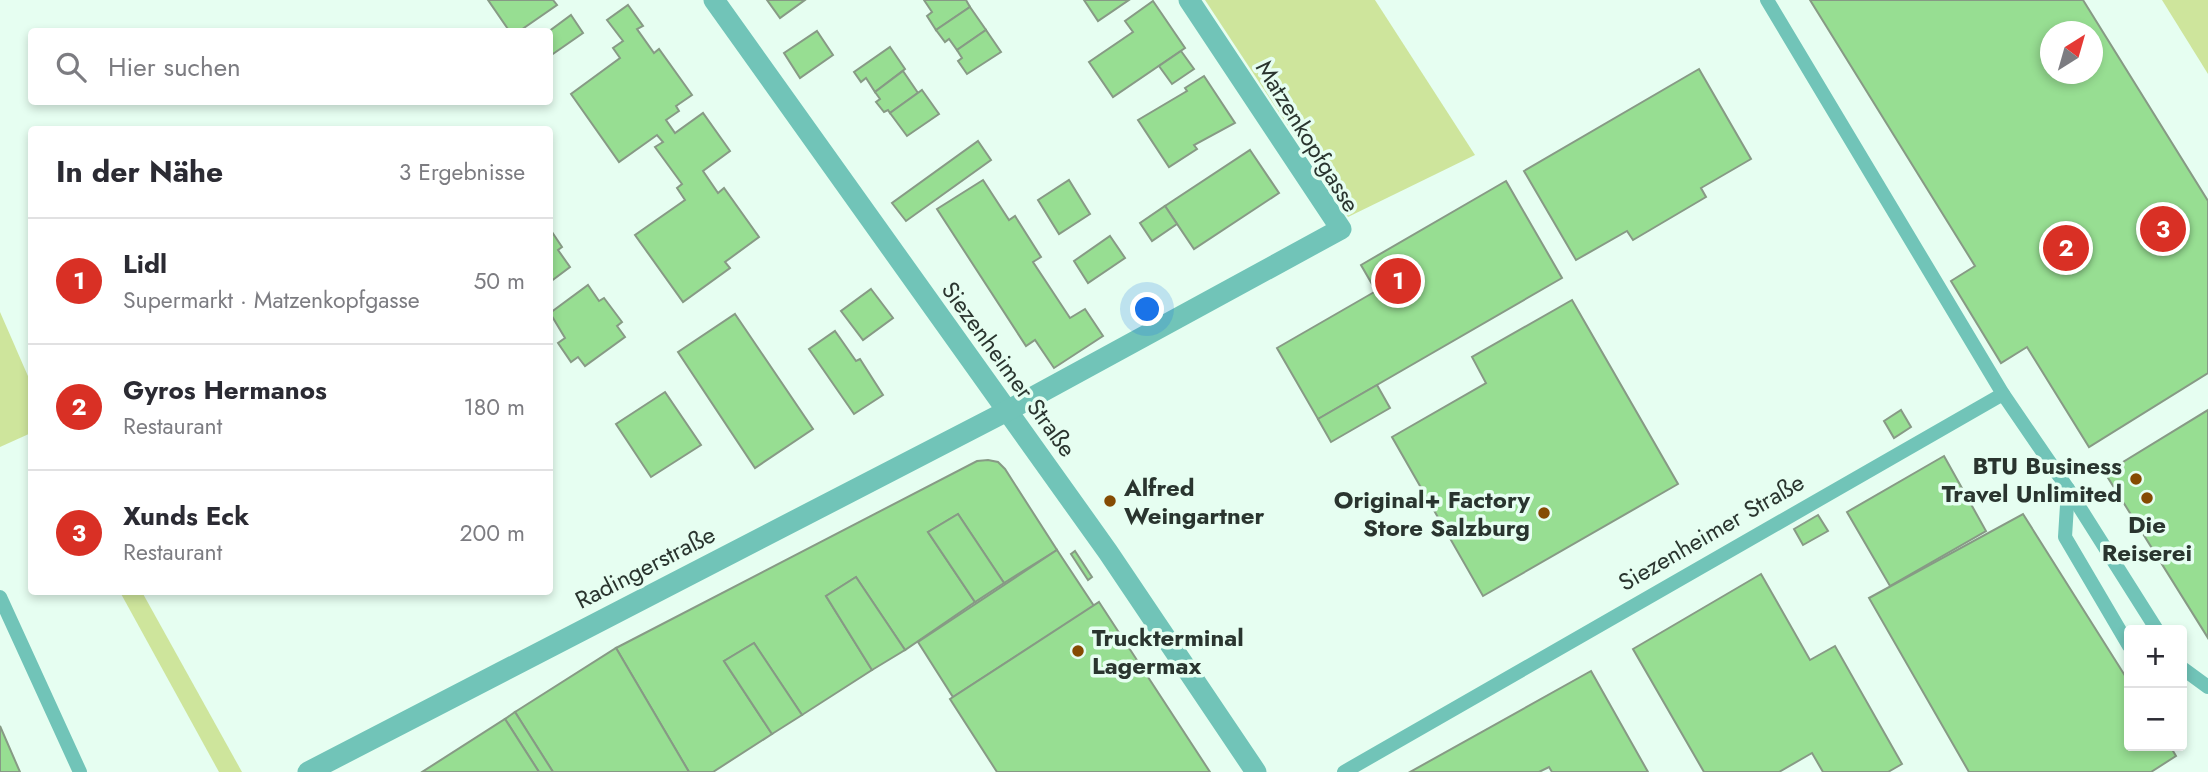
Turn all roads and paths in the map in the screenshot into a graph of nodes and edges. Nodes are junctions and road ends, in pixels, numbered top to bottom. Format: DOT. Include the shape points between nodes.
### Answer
graph roads {
  1 [pos="714,0"];
  2 [pos="1189,0"];
  3 [pos="1767,0"];
  4 [pos="2003,394"];
  5 [pos="1007,411"];
  6 [pos="2068,489"];
  7 [pos="0,597"];
  8 [pos="2154,625"];
  9 [pos="2124,637"];
  10 [pos="2187,672"];
  11 [pos="2208,687"];
  12 [pos="80,772"];
  13 [pos="308,772"];
  14 [pos="1256,772"];
  15 [pos="1344,772"];
  1 -- 5 [label="street, Siezenheimer Straße"];
  2 -- 5 [label="street, Matzenkopfgasse" via="1341,229"];
  3 -- 4 [label="lane"];
  4 -- 6 [label="lane"];
  4 -- 15 [label="lane, Siezenheimer Straße"];
  5 -- 13 [label="street, Radingerstraße"];
  5 -- 14 [label="street, Siezenheimer Straße" via="1148,609"];
  6 -- 8 [label="lane"];
  6 -- 9 [label="lane" via="2066,537"];
  7 -- 12 [label="lane"];
  10 -- 11 [label="lane"];
}
